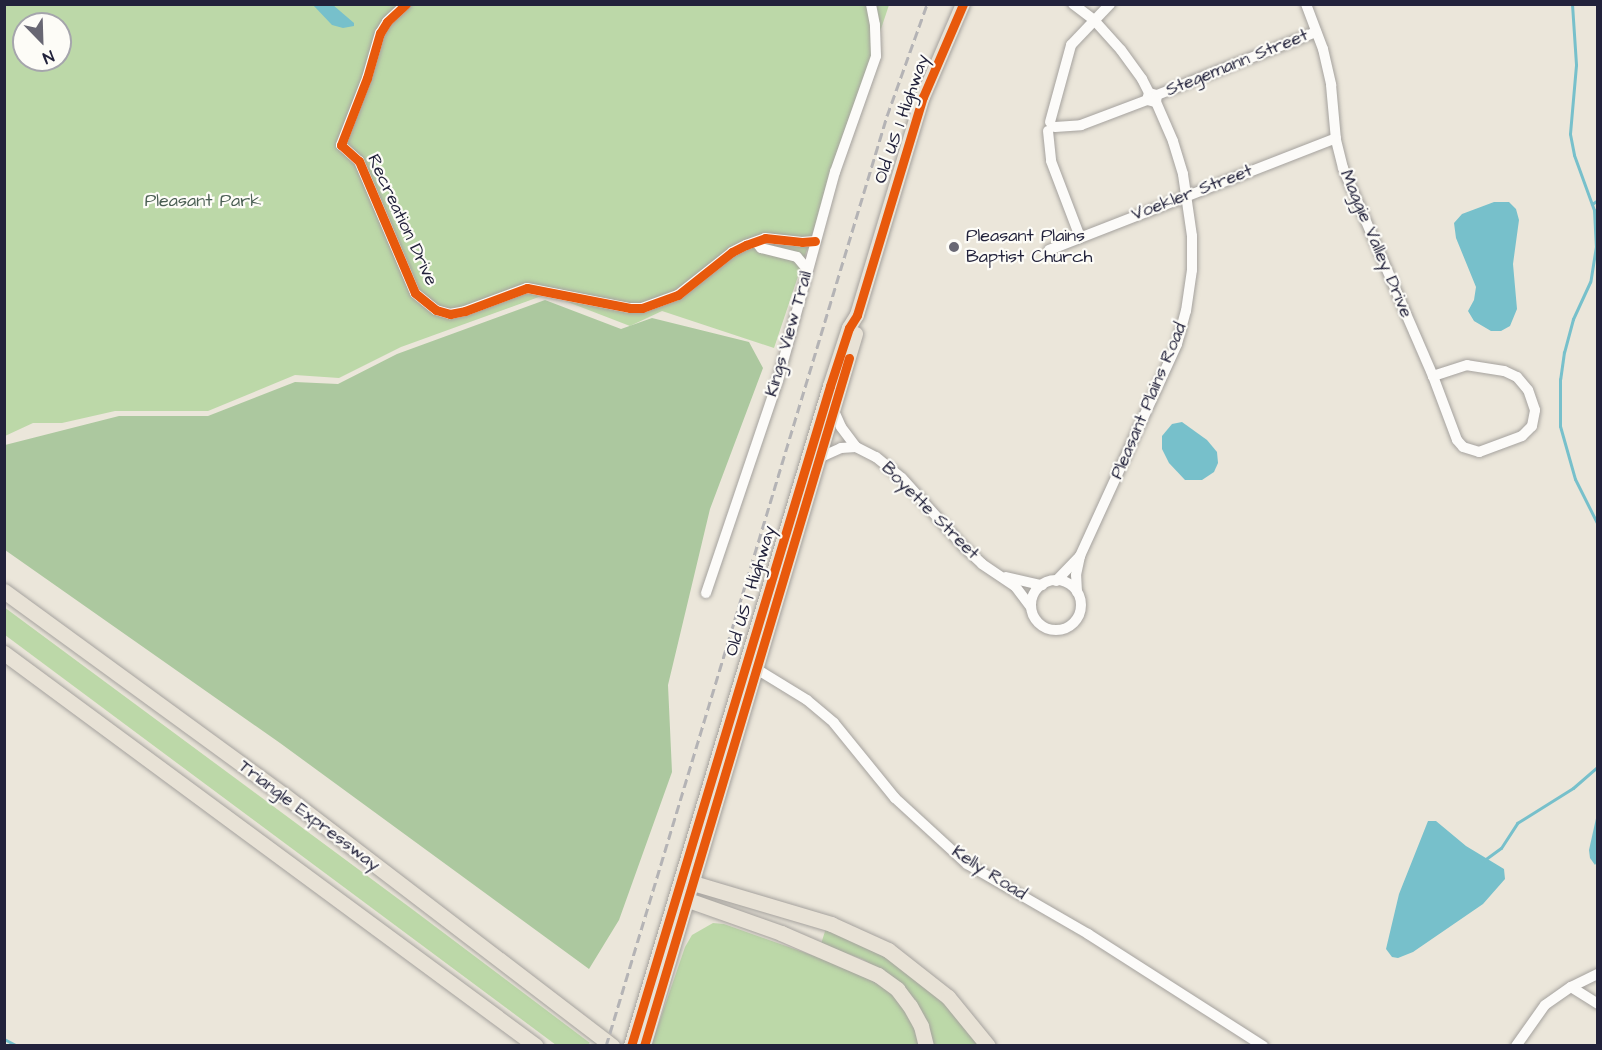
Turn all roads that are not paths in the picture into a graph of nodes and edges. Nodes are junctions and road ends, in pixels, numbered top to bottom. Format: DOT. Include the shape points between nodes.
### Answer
graph roads {
  1 [pos="406,4"];
  2 [pos="871,4"];
  3 [pos="963,4"];
  4 [pos="1073,4"];
  5 [pos="1110,4"];
  6 [pos="1306,4"];
  7 [pos="1094,20"];
  8 [pos="1316,32"];
  9 [pos="1152,97"];
  10 [pos="1051,127"];
  11 [pos="1336,138"];
  12 [pos="1186,195"];
  13 [pos="1080,237"];
  14 [pos="815,241"];
  15 [pos="756,242"];
  16 [pos="1049,250"];
  17 [pos="807,269"];
  18 [pos="857,315"];
  19 [pos="1432,376"];
  20 [pos="834,411"];
  21 [pos="856,447"];
  22 [pos="821,457"];
  23 [pos="1080,556"];
  24 [pos="1003,576"];
  25 [pos="1056,580"];
  26 [pos="1042,585"];
  27 [pos="4,591"];
  28 [pos="1077,592"];
  29 [pos="706,593"];
  30 [pos="1031,607"];
  31 [pos="4,653"];
  32 [pos="752,666"];
  33 [pos="688,881"];
  34 [pos="682,898"];
  35 [pos="1598,974"];
  36 [pos="1571,987"];
  37 [pos="1598,1004"];
  38 [pos="639,1042"];
  39 [pos="536,1046"];
  40 [pos="612,1046"];
  41 [pos="926,1046"];
  42 [pos="988,1046"];
  43 [pos="1263,1046"];
  44 [pos="1516,1046"];
  1 -- 15 [label="street, Recreation Drive" via="380,33 341,145 359,161 415,293 436,310 450,314 465,311 527,288 630,308 648,306 678,295 732,252"];
  2 -- 14 [label="street, Kings View Trail" via="876,56"];
  3 -- 18 [label="main road, Old US 1 Highway" via="924,97"];
  4 -- 7 [label="street, Pleasant Plains Road"];
  5 -- 7 [label="street"];
  6 -- 8 [label="street, Maggie Valley Drive"];
  7 -- 9 [label="street, Pleasant Plains Road" via="1121,50"];
  7 -- 10 [label="street" via="1071,45"];
  8 -- 9 [label="street, Stegemann Street"];
  8 -- 11 [label="street, Maggie Valley Drive" via="1331,85"];
  9 -- 10 [label="street, Stegemann Street" via="1081,125"];
  9 -- 12 [label="street, Pleasant Plains Road" via="1173,141"];
  10 -- 13 [label="street" via="1052,161"];
  11 -- 12 [label="street, Voekler Street"];
  11 -- 19 [label="street, Maggie Valley Drive" via="1352,192"];
  12 -- 13 [label="street, Voekler Street"];
  12 -- 23 [label="street, Pleasant Plains Road" via="1192,270 1177,344"];
  13 -- 16 [label="street, Voekler Street"];
  14 -- 15 [label="street, Recreation Drive" via="765,238"];
  14 -- 17 [label="street, Kings View Trail"];
  15 -- 17 [label="street" via="761,248 797,257"];
  17 -- 29 [label="street, Kings View Trail" via="778,380"];
  18 -- 20 [label="main road, Old US 1 Highway" via="857,331"];
  18 -- 32 [label="main road, Old US 1 Highway" via="833,376"];
  19 -- 19 [label="street, Maggie Valley Drive" via="1453,430 1463,447 1472,452 1522,436 1532,426 1535,410 1528,390 1516,377 1467,365"];
  20 -- 21 [label="street, Boyette Street"];
  20 -- 22 [label="main road, Old US 1 Highway"];
  21 -- 22 [label="street" via="841,448"];
  21 -- 24 [label="street, Boyette Street" via="890,467 963,546"];
  22 -- 32 [label="main road, Old US 1 Highway"];
  23 -- 25 [label="street, Pleasant Plains Road"];
  23 -- 28 [label="street, Pleasant Plains Road"];
  24 -- 26 [label="street, Boyette Street"];
  24 -- 30 [label="street, Boyette Street"];
  25 -- 26 [label="street"];
  25 -- 28 [label="street"];
  26 -- 30 [label="street" via="1035,592"];
  27 -- 40 [label="highway, Triangle Expressway" via="284,795"];
  28 -- 30 [label="street, Boyette Street" via="1078,616 1067,627 1044,627 1037,622"];
  31 -- 39 [label="highway"];
  32 -- 33 [label="main road, Old US 1 Highway"];
  32 -- 43 [label="street, Kelly Road" via="807,700 834,723 895,798 967,864 1098,940"];
  33 -- 34 [label="main road, Old US 1 Highway"];
  33 -- 42 [label="highway" via="831,924 888,950 948,997"];
  34 -- 38 [label="main road, Old US 1 Highway"];
  34 -- 41 [label="highway" via="781,933 878,975 897,989 910,1006"];
  35 -- 36 [label="street"];
  36 -- 37 [label="street"];
  36 -- 44 [label="street" via="1545,1005"];
}
